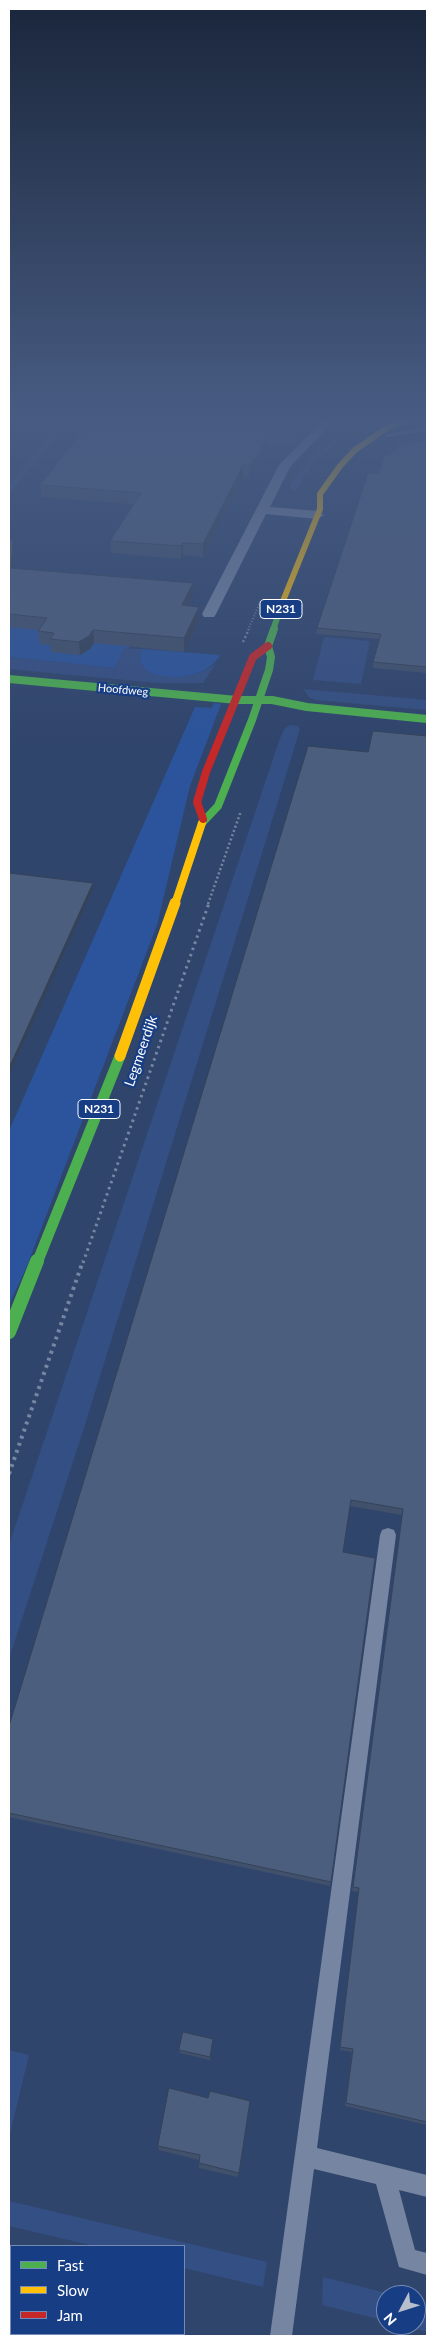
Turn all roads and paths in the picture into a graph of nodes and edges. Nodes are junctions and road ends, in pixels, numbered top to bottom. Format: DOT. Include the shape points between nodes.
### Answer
graph roads {
  1 [pos="252,529"];
  2 [pos="311,529"];
  3 [pos="209,614"];
  4 [pos="268,646"];
  5 [pos="9,679"];
  6 [pos="236,700"];
  7 [pos="258,702"];
  8 [pos="427,719"];
  9 [pos="242,808"];
  10 [pos="203,819"];
  11 [pos="9,1332"];
  12 [pos="9,1474"];
  13 [pos="388,1535"];
  14 [pos="306,2156"];
  15 [pos="384,2176"];
  16 [pos="427,2186"];
  17 [pos="427,2264"];
  18 [pos="281,2336"];
  1 -- 3 [label="street"];
  2 -- 4 [label="main road, N231"];
  4 -- 6 [label="main road, N231" via="253,658"];
  4 -- 7 [label="main road, N231" via="268,670"];
  5 -- 6 [label="main road, Hoofdweg"];
  6 -- 7 [label="main road, Hoofdweg"];
  6 -- 10 [label="main road, Legmeerdijk / N231" via="197,802"];
  7 -- 8 [label="main road, Hoofdweg" via="294,710 307,707"];
  7 -- 10 [label="main road, Legmeerdijk / N231" via="218,806"];
  9 -- 12 [label="path, Legmeerdijk"];
  10 -- 11 [label="main road, Legmeerdijk / N231" via="147,984"];
  13 -- 14 [label="lane"];
  14 -- 15 [label="lane"];
  14 -- 18 [label="lane"];
  15 -- 16 [label="lane"];
  15 -- 17 [label="lane" via="407,2259"];
}
